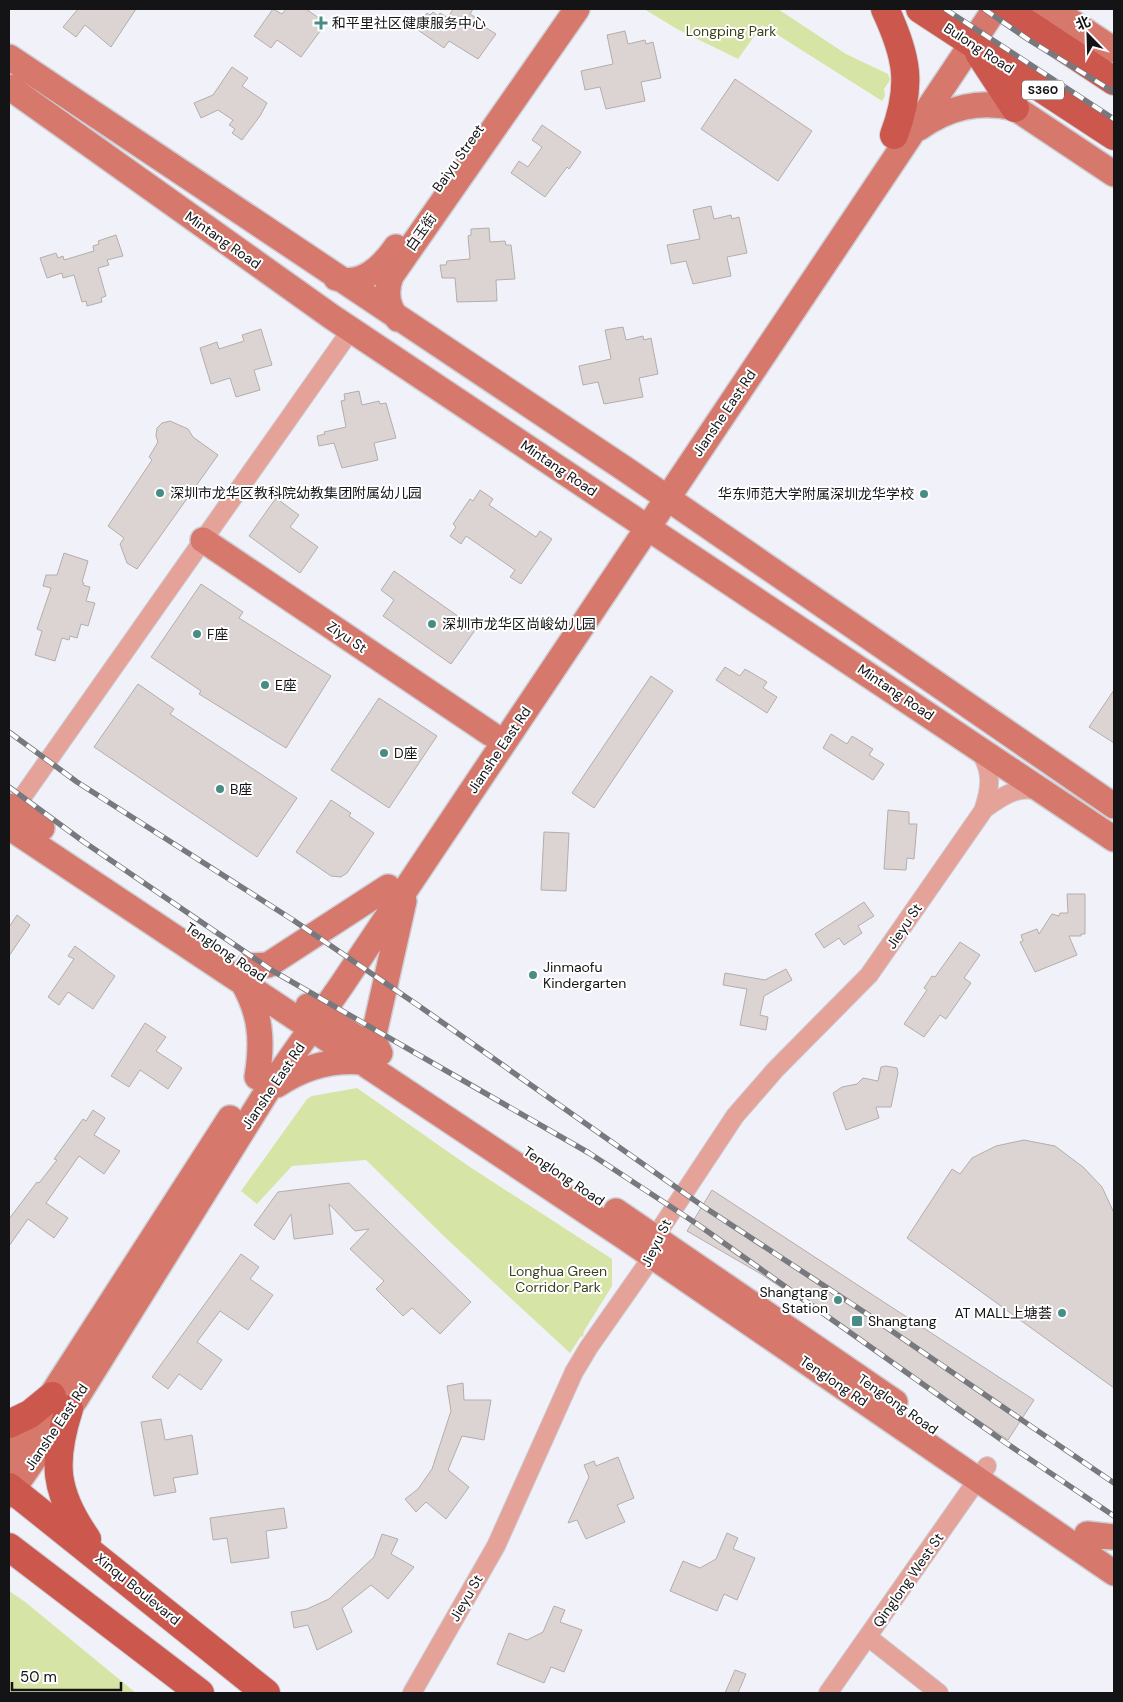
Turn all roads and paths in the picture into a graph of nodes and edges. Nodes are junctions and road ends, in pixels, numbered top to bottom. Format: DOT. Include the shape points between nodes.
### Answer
graph roads {
  1 [pos="561,9"];
  2 [pos="577,9"];
  3 [pos="885,9"];
  4 [pos="920,9"];
  5 [pos="977,9"];
  6 [pos="995,9"];
  7 [pos="1005,9"];
  8 [pos="1041,9"];
  9 [pos="966,39"];
  10 [pos="1114,50"];
  11 [pos="9,57"];
  12 [pos="1114,81"];
  13 [pos="9,87"];
  14 [pos="1015,108"];
  15 [pos="903,133"];
  16 [pos="1114,136"];
  17 [pos="1114,174"];
  18 [pos="336,278"];
  19 [pos="398,319"];
  20 [pos="351,330"];
  21 [pos="660,495"];
  22 [pos="642,523"];
  23 [pos="203,540"];
  24 [pos="492,734"];
  25 [pos="973,743"];
  26 [pos="1048,794"];
  27 [pos="1114,806"];
  28 [pos="983,810"];
  29 [pos="10,814"];
  30 [pos="1114,839"];
  31 [pos="398,886"];
  32 [pos="245,974"];
  33 [pos="311,1017"];
  34 [pos="372,1058"];
  35 [pos="262,1085"];
  36 [pos="654,1247"];
  37 [pos="61,1402"];
  38 [pos="9,1424"];
  39 [pos="9,1461"];
  40 [pos="982,1473"];
  41 [pos="10,1490"];
  42 [pos="1087,1534"];
  43 [pos="1114,1537"];
  44 [pos="9,1547"];
  45 [pos="9,1565"];
  46 [pos="108,1565"];
  47 [pos="36,1568"];
  48 [pos="1113,1568"];
  49 [pos="868,1637"];
  50 [pos="200,1693"];
  51 [pos="266,1693"];
  52 [pos="412,1693"];
  53 [pos="828,1693"];
  54 [pos="939,1693"];
  1 -- 18 [label="main road, Baiyu Street" via="385,262 363,277 349,281"];
  2 -- 19 [label="main road, 白玉街" via="391,276 388,300"];
  3 -- 15 [label="main road" via="906,76"];
  4 -- 9 [label="main road, Bulong Road / S360"];
  5 -- 9 [label="main road, Jianshe East Rd"];
  6 -- 9 [label="main road, Jianshe East Rd"];
  7 -- 12 [label="main road"];
  8 -- 10 [label="main road" via="1054,10"];
  9 -- 14 [label="main road"];
  9 -- 15 [label="main road, Jianshe East Rd"];
  9 -- 16 [label="main road, Bulong Road / S360"];
  11 -- 18 [label="main road, Mintang Road"];
  13 -- 20 [label="main road, Mintang Road"];
  14 -- 15 [label="main road" via="966,106"];
  14 -- 17 [label="main road"];
  15 -- 21 [label="main road, Jianshe East Rd"];
  18 -- 19 [label="main road, Mintang Road"];
  19 -- 21 [label="main road, Mintang Road"];
  20 -- 22 [label="main road, Mintang Road"];
  20 -- 23 [label="street"];
  21 -- 22 [label="main road, Jianshe East Rd"];
  21 -- 27 [label="main road, Mintang Road"];
  22 -- 24 [label="main road, Jianshe East Rd"];
  22 -- 25 [label="main road, Mintang Road"];
  22 -- 31 [label="main road, Jianshe East Rd"];
  23 -- 24 [label="main road, Ziyu St"];
  23 -- 29 [label="street"];
  24 -- 31 [label="main road, Jianshe East Rd"];
  25 -- 26 [label="main road, Mintang Road"];
  25 -- 28 [label="street" via="986,761 991,785"];
  26 -- 28 [label="street" via="1021,789 1004,795"];
  26 -- 30 [label="main road, Mintang Road"];
  28 -- 36 [label="street, Jieyu St" via="874,968 735,1116"];
  29 -- 32 [label="main road, Tenglong Road"];
  31 -- 32 [label="main road" via="268,965"];
  31 -- 33 [label="main road, Jianshe East Rd"];
  31 -- 34 [label="main road"];
  32 -- 33 [label="main road, Tenglong Road"];
  32 -- 35 [label="main road" via="261,1034"];
  33 -- 34 [label="main road, Tenglong Road"];
  33 -- 35 [label="main road, Jianshe East Rd"];
  34 -- 35 [label="main road" via="316,1066"];
  34 -- 36 [label="main road, Tenglong Road"];
  35 -- 37 [label="main road, Jianshe East Rd"];
  36 -- 40 [label="main road, Tenglong Road"];
  36 -- 52 [label="street, Jieyu St" via="574,1372 500,1538"];
  37 -- 38 [label="main road"];
  37 -- 39 [label="main road, Jianshe East Rd"];
  37 -- 41 [label="main road, Jianshe East Rd"];
  37 -- 46 [label="main road" via="59,1485 76,1524"];
  40 -- 42 [label="main road, Tenglong Road"];
  40 -- 48 [label="main road"];
  40 -- 49 [label="street, Qinglong West St"];
  41 -- 46 [label="main road, Xinqu Boulevard"];
  42 -- 43 [label="main road"];
  42 -- 48 [label="main road, Tenglong Road"];
  44 -- 47 [label="main road"];
  45 -- 47 [label="main road"];
  46 -- 51 [label="main road, Xinqu Boulevard"];
  47 -- 50 [label="main road"];
  49 -- 53 [label="street, Qinglong West St"];
  49 -- 54 [label="street"];
}
